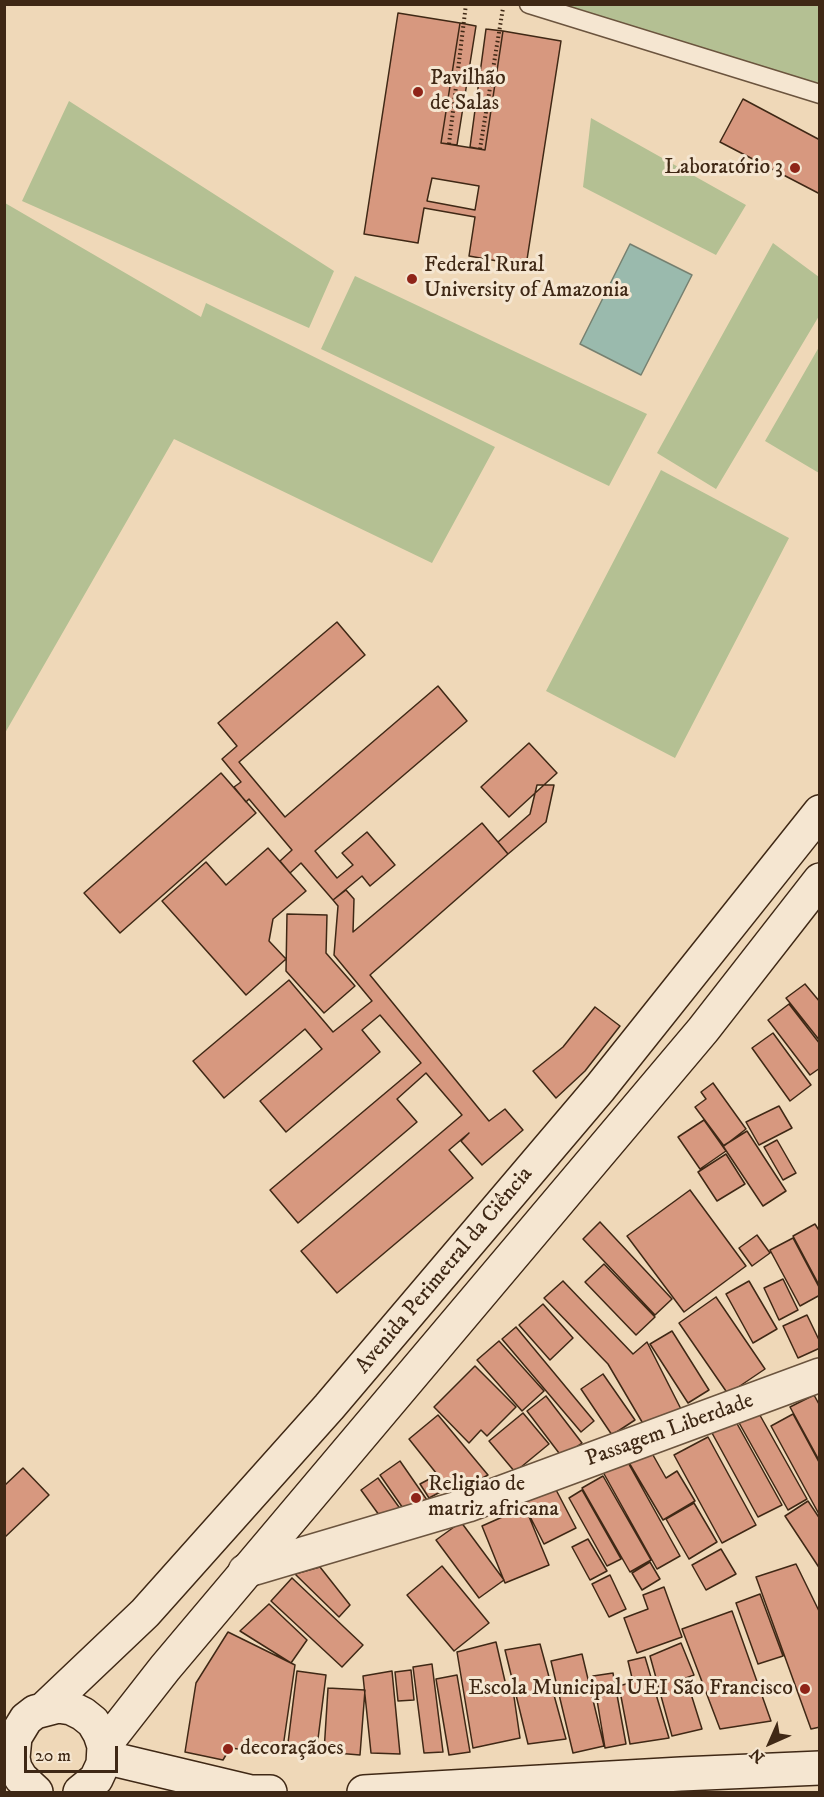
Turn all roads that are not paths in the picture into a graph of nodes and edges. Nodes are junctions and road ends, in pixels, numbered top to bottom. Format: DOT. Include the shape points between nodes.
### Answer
graph roads {
  1 [pos="529,4"];
  2 [pos="819,94"];
  3 [pos="819,812"];
  4 [pos="819,880"];
  5 [pos="819,1375"];
  6 [pos="246,1571"];
  7 [pos="45,1708"];
  8 [pos="104,1752"];
  9 [pos="9,1764"];
  10 [pos="819,1768"];
  11 [pos="681,1783"];
  12 [pos="36,1792"];
  13 [pos="80,1792"];
  14 [pos="256,1792"];
  15 [pos="364,1792"];
  1 -- 2 [label="lane"];
  3 -- 7 [label="main road, Avenida Perimetral da Ciência" via="600,1088 329,1407 145,1613"];
  4 -- 6 [label="main road, Avenida Perimetral da Ciência" via="703,1030"];
  5 -- 6 [label="main road, Passagem Liberdade" via="468,1505"];
  6 -- 8 [label="main road, Avenida Perimetral da Ciência" via="165,1668"];
  7 -- 8 [label="main road" via="65,1707 83,1714 100,1734"];
  7 -- 9 [label="main road, Avenida Perimetral da Ciência" via="20,1727"];
  8 -- 13 [label="main road, Avenida Perimetral da Ciência" via="96,1779"];
  8 -- 14 [label="main road"];
  9 -- 12 [label="main road"];
  10 -- 11 [label="main road"];
  11 -- 15 [label="main road"];
}
